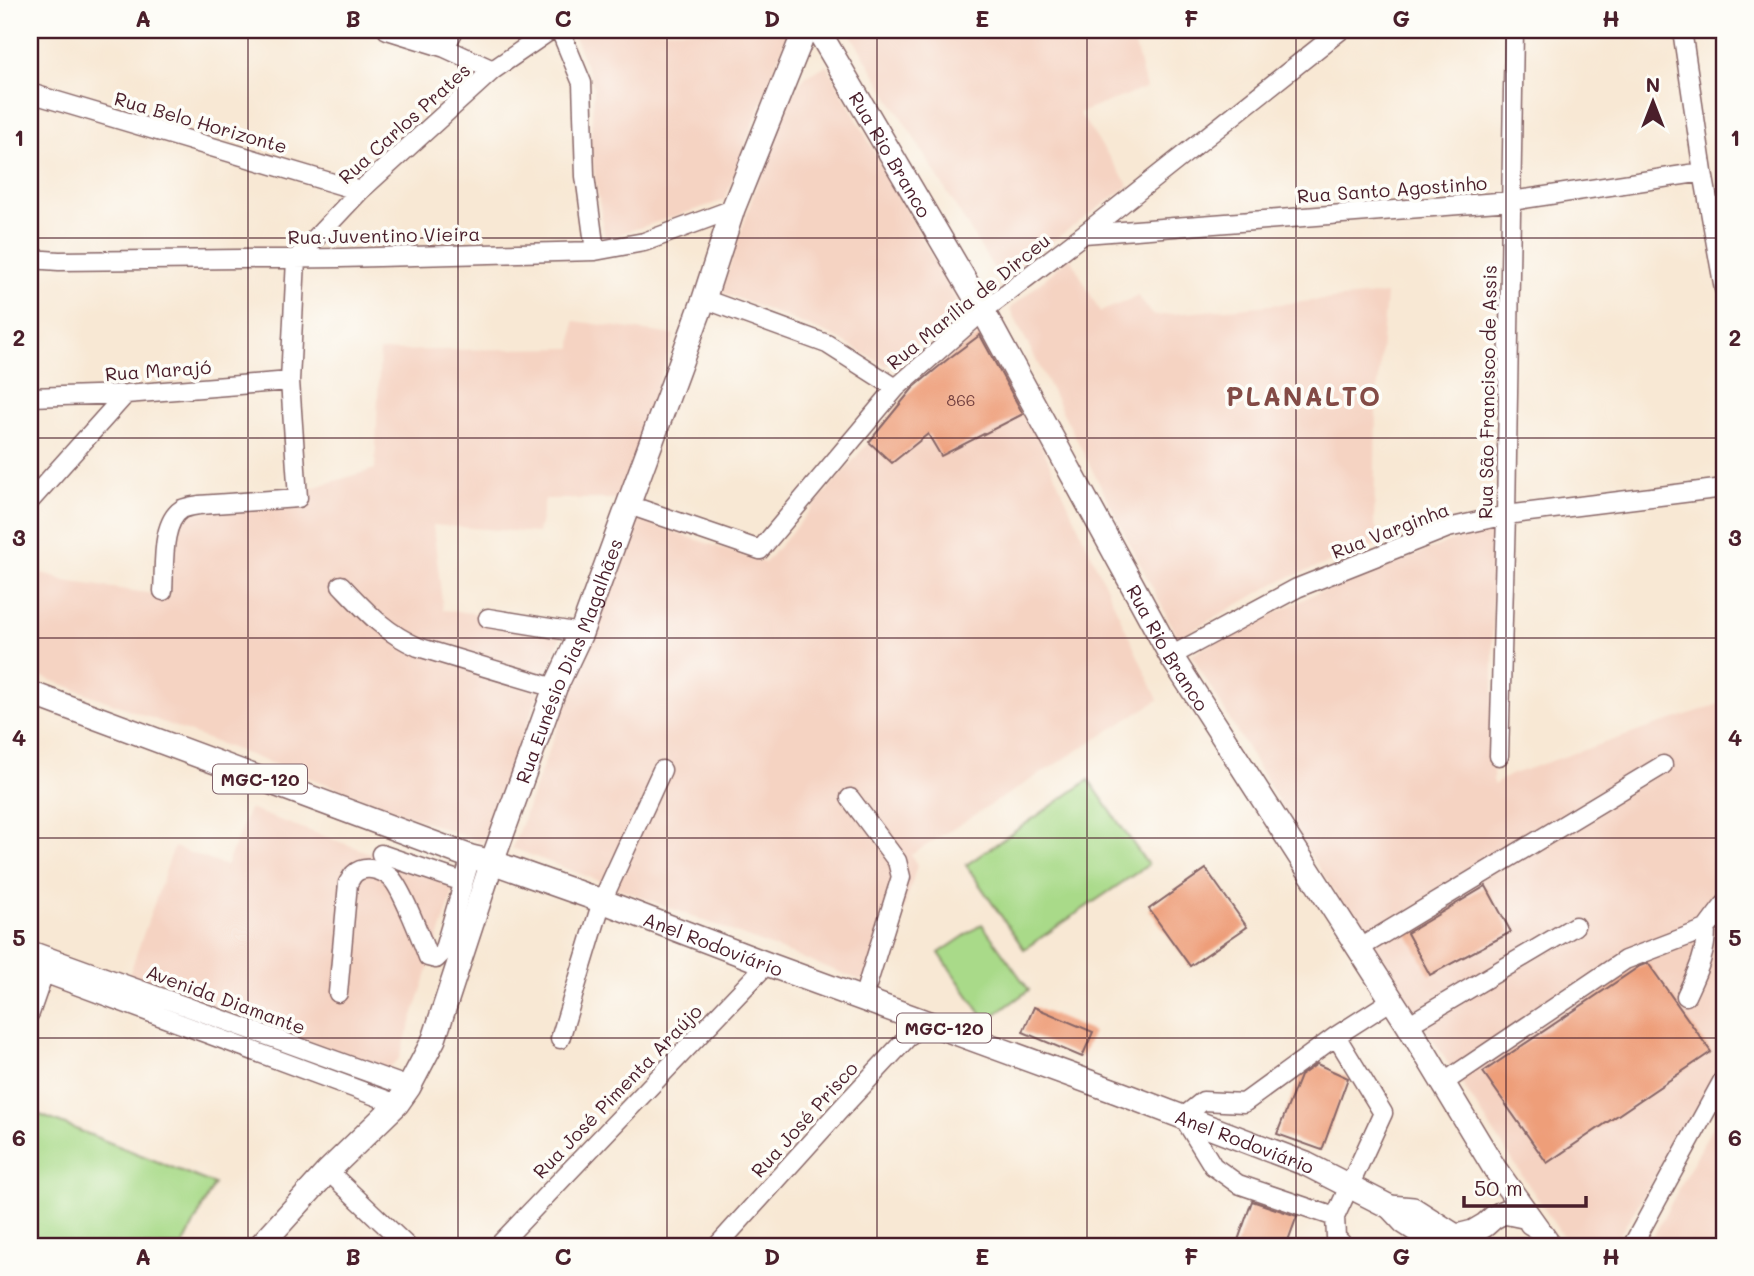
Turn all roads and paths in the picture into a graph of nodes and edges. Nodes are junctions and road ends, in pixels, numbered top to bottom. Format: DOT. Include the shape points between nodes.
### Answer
graph roads {
  1 [pos="387,30"];
  2 [pos="454,30"];
  3 [pos="551,30"];
  4 [pos="560,30"];
  5 [pos="806,30"];
  6 [pos="818,30"];
  7 [pos="1341,30"];
  8 [pos="1514,30"];
  9 [pos="1682,30"];
  10 [pos="445,48"];
  11 [pos="494,70"];
  12 [pos="30,93"];
  13 [pos="1703,172"];
  14 [pos="360,191"];
  15 [pos="1511,201"];
  16 [pos="733,209"];
  17 [pos="332,219"];
  18 [pos="1084,234"];
  19 [pos="595,251"];
  20 [pos="296,258"];
  21 [pos="341,258"];
  22 [pos="30,260"];
  23 [pos="1724,289"];
  24 [pos="704,299"];
  25 [pos="983,311"];
  26 [pos="289,381"];
  27 [pos="896,388"];
  28 [pos="126,394"];
  29 [pos="30,397"];
  30 [pos="1724,488"];
  31 [pos="30,501"];
  32 [pos="629,505"];
  33 [pos="1506,514"];
  34 [pos="341,585"];
  35 [pos="163,591"];
  36 [pos="488,618"];
  37 [pos="581,633"];
  38 [pos="1171,656"];
  39 [pos="555,688"];
  40 [pos="30,693"];
  41 [pos="1499,756"];
  42 [pos="1663,765"];
  43 [pos="662,769"];
  44 [pos="850,798"];
  45 [pos="381,854"];
  46 [pos="481,860"];
  47 [pos="463,882"];
  48 [pos="602,901"];
  49 [pos="1724,905"];
  50 [pos="1575,926"];
  51 [pos="1706,929"];
  52 [pos="1358,948"];
  53 [pos="30,950"];
  54 [pos="767,964"];
  55 [pos="41,966"];
  56 [pos="338,993"];
  57 [pos="1686,996"];
  58 [pos="863,998"];
  59 [pos="1392,1000"];
  60 [pos="30,1013"];
  61 [pos="923,1021"];
  62 [pos="1408,1025"];
  63 [pos="1336,1036"];
  64 [pos="560,1039"];
  65 [pos="1724,1078"];
  66 [pos="1443,1083"];
  67 [pos="403,1095"];
  68 [pos="1183,1117"];
  69 [pos="1496,1169"];
  70 [pos="328,1171"];
  71 [pos="1348,1187"];
  72 [pos="1335,1217"];
  73 [pos="1494,1217"];
  74 [pos="1528,1217"];
  75 [pos="1456,1243"];
  76 [pos="260,1246"];
  77 [pos="407,1246"];
  78 [pos="498,1246"];
  79 [pos="717,1246"];
  80 [pos="1344,1246"];
  81 [pos="1537,1246"];
  82 [pos="1550,1246"];
  83 [pos="1632,1246"];
  1 -- 10 [label="street"];
  2 -- 10 [label="street"];
  3 -- 11 [label="street, Rua Carlos Prates"];
  4 -- 19 [label="street" via="582,83 585,176"];
  5 -- 16 [label="main road, Rua Eunésio Dias Magalhães"];
  6 -- 25 [label="main road, Rua Rio Branco"];
  7 -- 18 [label="street, Rua Marília de Dirceu"];
  8 -- 15 [label="street, Rua São Francisco de Assis"];
  9 -- 13 [label="street"];
  10 -- 11 [label="street"];
  11 -- 14 [label="street, Rua Carlos Prates"];
  12 -- 14 [label="street, Rua Belo Horizonte"];
  13 -- 15 [label="street, Rua Santo Agostinho"];
  13 -- 23 [label="street"];
  14 -- 17 [label="street, Rua Carlos Prates"];
  15 -- 18 [label="street, Rua Santo Agostinho"];
  15 -- 33 [label="street, Rua São Francisco de Assis"];
  16 -- 19 [label="street, Rua Juventino Vieira" via="644,242"];
  16 -- 24 [label="main road, Rua Eunésio Dias Magalhães"];
  17 -- 20 [label="street, Rua Carlos Prates"];
  17 -- 21 [label="street" via="332,248"];
  18 -- 25 [label="street, Rua Marília de Dirceu"];
  19 -- 21 [label="street, Rua Juventino Vieira"];
  20 -- 21 [label="street, Rua Juventino Vieira"];
  20 -- 22 [label="street, Rua Juventino Vieira"];
  20 -- 26 [label="street"];
  24 -- 27 [label="street" via="827,344"];
  24 -- 32 [label="main road, Rua Eunésio Dias Magalhães"];
  25 -- 27 [label="street, Rua Marília de Dirceu"];
  25 -- 38 [label="main road, Rua Rio Branco"];
  26 -- 28 [label="street, Rua Marajó"];
  26 -- 35 [label="street" via="298,498 183,508 167,531"];
  27 -- 32 [label="street, Rua Marília de Dirceu" via="760,550"];
  28 -- 29 [label="street, Rua Marajó"];
  28 -- 31 [label="street"];
  30 -- 33 [label="street, Rua Varginha"];
  32 -- 37 [label="main road, Rua Eunésio Dias Magalhães"];
  33 -- 38 [label="street, Rua Varginha" via="1448,528 1297,588"];
  33 -- 41 [label="street, Rua São Francisco de Assis"];
  34 -- 39 [label="street" via="400,639"];
  36 -- 37 [label="street"];
  37 -- 39 [label="main road, Rua Eunésio Dias Magalhães"];
  38 -- 52 [label="main road, Rua Rio Branco"];
  39 -- 46 [label="main road, Rua Eunésio Dias Magalhães"];
  40 -- 46 [label="main road, Anel Rodoviário / MGC-120"];
  42 -- 52 [label="street"];
  43 -- 48 [label="street"];
  44 -- 58 [label="street" via="897,861 901,877"];
  45 -- 47 [label="street"];
  46 -- 47 [label="street"];
  46 -- 48 [label="main road, Anel Rodoviário / MGC-120"];
  46 -- 67 [label="main road, Rua Eunésio Dias Magalhães" via="434,1040"];
  47 -- 56 [label="street" via="443,951 432,959 391,877 367,868 355,873 348,883"];
  48 -- 54 [label="main road, Anel Rodoviário / MGC-120"];
  48 -- 64 [label="street"];
  49 -- 51 [label="street"];
  50 -- 62 [label="street"];
  51 -- 57 [label="street" via="1704,956"];
  51 -- 66 [label="street" via="1625,960"];
  52 -- 59 [label="main road, Rua Rio Branco"];
  53 -- 55 [label="street, Avenida Diamante"];
  54 -- 58 [label="main road, Anel Rodoviário / MGC-120"];
  54 -- 78 [label="street, Rua José Pimenta Araújo"];
  55 -- 60 [label="street"];
  55 -- 67 [label="street, Avenida Diamante"];
  58 -- 61 [label="main road, Anel Rodoviário / MGC-120"];
  59 -- 62 [label="main road, Rua Rio Branco"];
  59 -- 63 [label="street"];
  61 -- 68 [label="main road, Anel Rodoviário / MGC-120"];
  61 -- 79 [label="street, Rua José Prisco"];
  62 -- 66 [label="main road, Rua Rio Branco"];
  63 -- 68 [label="street" via="1244,1103 1203,1101"];
  63 -- 71 [label="street" via="1383,1113"];
  65 -- 83 [label="street"];
  66 -- 69 [label="main road, Rua Rio Branco"];
  67 -- 70 [label="main road, Rua Eunésio Dias Magalhães"];
  68 -- 71 [label="main road, Anel Rodoviário / MGC-120" via="1306,1164"];
  68 -- 72 [label="street" via="1213,1166 1238,1184"];
  69 -- 73 [label="main road" via="1500,1192"];
  69 -- 74 [label="main road, Rua Rio Branco"];
  70 -- 76 [label="main road, Rua Eunésio Dias Magalhães"];
  70 -- 77 [label="street"];
  71 -- 72 [label="street"];
  71 -- 75 [label="main road, Anel Rodoviário / MGC-120" via="1390,1207 1413,1209"];
  72 -- 80 [label="street" via="1336,1237"];
  73 -- 74 [label="main road" via="1504,1212"];
  73 -- 75 [label="main road"];
  74 -- 81 [label="main road"];
  74 -- 82 [label="main road, Rua Rio Branco"];
}
